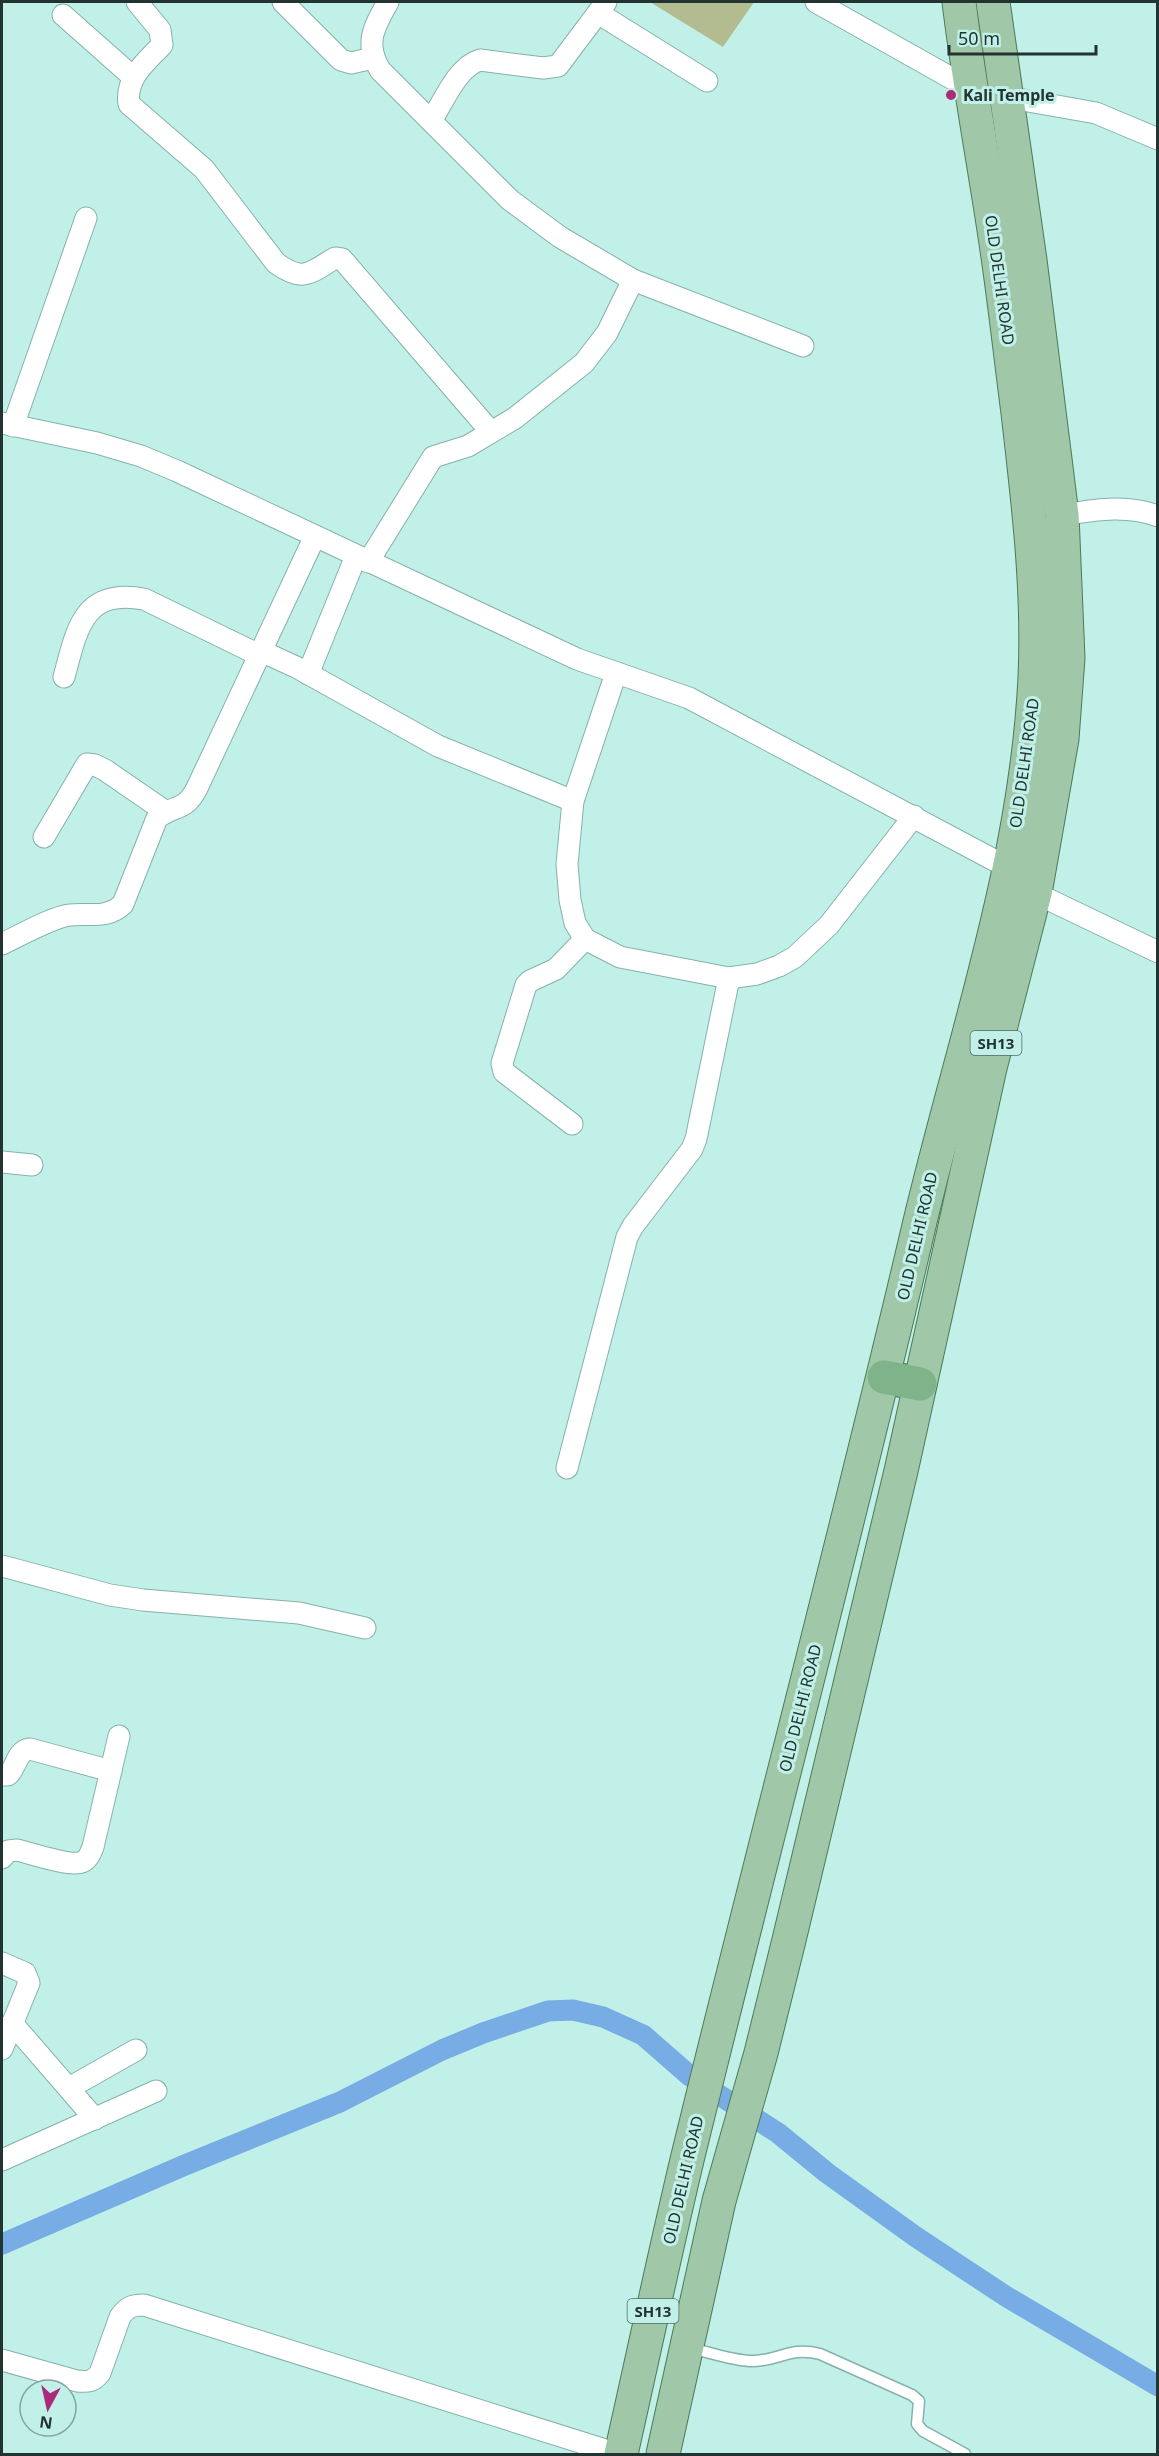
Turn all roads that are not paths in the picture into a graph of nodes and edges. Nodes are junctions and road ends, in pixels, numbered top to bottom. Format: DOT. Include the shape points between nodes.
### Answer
graph roads {
  1 [pos="136,2"];
  2 [pos="283,2"];
  3 [pos="388,2"];
  4 [pos="816,2"];
  5 [pos="958,2"];
  6 [pos="993,2"];
  7 [pos="602,7"];
  8 [pos="63,15"];
  9 [pos="373,58"];
  10 [pos="133,77"];
  11 [pos="707,81"];
  12 [pos="969,88"];
  13 [pos="1006,97"];
  14 [pos="431,121"];
  15 [pos="1158,139"];
  16 [pos="86,218"];
  17 [pos="633,280"];
  18 [pos="803,346"];
  19 [pos="7,425"];
  20 [pos="491,432"];
  21 [pos="1062,515"];
  22 [pos="1158,516"];
  23 [pos="315,536"];
  24 [pos="362,559"];
  25 [pos="260,653"];
  26 [pos="616,673"];
  27 [pos="308,674"];
  28 [pos="64,677"];
  29 [pos="573,801"];
  30 [pos="166,812"];
  31 [pos="914,816"];
  32 [pos="44,837"];
  33 [pos="1009,868"];
  34 [pos="1035,893"];
  35 [pos="585,939"];
  36 [pos="2,944"];
  37 [pos="1158,952"];
  38 [pos="729,978"];
  39 [pos="572,1125"];
  40 [pos="2,1162"];
  41 [pos="32,1164"];
  42 [pos="884,1377"];
  43 [pos="920,1384"];
  44 [pos="567,1468"];
  45 [pos="2,1566"];
  46 [pos="365,1628"];
  47 [pos="119,1736"];
  48 [pos="111,1772"];
  49 [pos="2,1775"];
  50 [pos="2,1858"];
  51 [pos="2,1963"];
  52 [pos="9,2019"];
  53 [pos="2,2049"];
  54 [pos="136,2050"];
  55 [pos="69,2088"];
  56 [pos="156,2091"];
  57 [pos="95,2119"];
  58 [pos="2,2160"];
  59 [pos="687,2347"];
  60 [pos="2,2360"];
  61 [pos="620,2454"];
  62 [pos="663,2454"];
  63 [pos="965,2454"];
  1 -- 10 [label="street" via="160,30 162,45"];
  2 -- 9 [label="street" via="341,60 351,63"];
  3 -- 9 [label="street" via="375,24"];
  4 -- 12 [label="street"];
  5 -- 12 [label="main road, OLD DELHI ROAD / SH13"];
  6 -- 13 [label="main road, OLD DELHI ROAD / SH13"];
  7 -- 11 [label="street"];
  7 -- 14 [label="street" via="558,66 543,68 480,60 471,63"];
  8 -- 10 [label="street"];
  9 -- 14 [label="street"];
  10 -- 20 [label="street" via="129,104 204,169 276,263 298,276 335,258 342,259"];
  12 -- 33 [label="main road, OLD DELHI ROAD / SH13" via="997,251 1028,495 1034,603 1030,743"];
  13 -- 15 [label="street" via="1096,113"];
  13 -- 21 [label="main road, OLD DELHI ROAD / SH13"];
  14 -- 17 [label="street" via="510,200 560,237"];
  16 -- 19 [label="street"];
  17 -- 18 [label="street"];
  17 -- 20 [label="street" via="607,333 584,363 528,409"];
  19 -- 23 [label="street" via="141,456"];
  20 -- 24 [label="street" via="468,446 432,458"];
  21 -- 22 [label="street" via="1118,508"];
  21 -- 34 [label="main road, OLD DELHI ROAD / SH13" via="1067,670 1062,739"];
  23 -- 24 [label="street"];
  23 -- 25 [label="street"];
  24 -- 26 [label="street" via="577,659"];
  24 -- 27 [label="street"];
  25 -- 27 [label="street"];
  25 -- 28 [label="street" via="144,599 110,598 93,606 82,619"];
  25 -- 30 [label="street" via="191,800"];
  26 -- 29 [label="street"];
  26 -- 31 [label="street" via="717,712"];
  27 -- 29 [label="street" via="438,746"];
  29 -- 35 [label="street" via="568,843 570,900 575,923"];
  30 -- 32 [label="street" via="105,770 87,764"];
  30 -- 36 [label="street" via="151,827 123,904 116,911 67,915"];
  31 -- 33 [label="street"];
  31 -- 38 [label="street" via="811,943 779,966"];
  33 -- 42 [label="main road, OLD DELHI ROAD / SH13"];
  34 -- 37 [label="street"];
  34 -- 43 [label="main road, OLD DELHI ROAD / SH13" via="990,1068"];
  35 -- 38 [label="street" via="620,957"];
  35 -- 39 [label="street" via="556,969 526,985 502,1064 504,1072"];
  38 -- 44 [label="street" via="696,1139 627,1237"];
  40 -- 41 [label="street"];
  42 -- 43 [label="highway"];
  42 -- 61 [label="main road, OLD DELHI ROAD / SH13" via="685,2168"];
  43 -- 59 [label="main road, OLD DELHI ROAD / SH13" via="821,1806 756,2070 719,2201"];
  45 -- 46 [label="street" via="110,1595 299,1613"];
  47 -- 48 [label="street"];
  48 -- 49 [label="street" via="30,1749 20,1754 12,1772"];
  48 -- 50 [label="street" via="93,1847 82,1863 17,1850 8,1851"];
  51 -- 52 [label="street" via="19,1969 29,1983"];
  52 -- 53 [label="street"];
  52 -- 55 [label="street"];
  54 -- 55 [label="street"];
  55 -- 57 [label="street"];
  56 -- 57 [label="street"];
  57 -- 58 [label="street"];
  59 -- 62 [label="main road, OLD DELHI ROAD / SH13"];
  59 -- 63 [label="lane" via="750,2361 804,2350 819,2354 912,2395 919,2401 917,2424 923,2431"];
  60 -- 61 [label="street" via="77,2380 95,2380 120,2316 133,2305 144,2305"];
}
